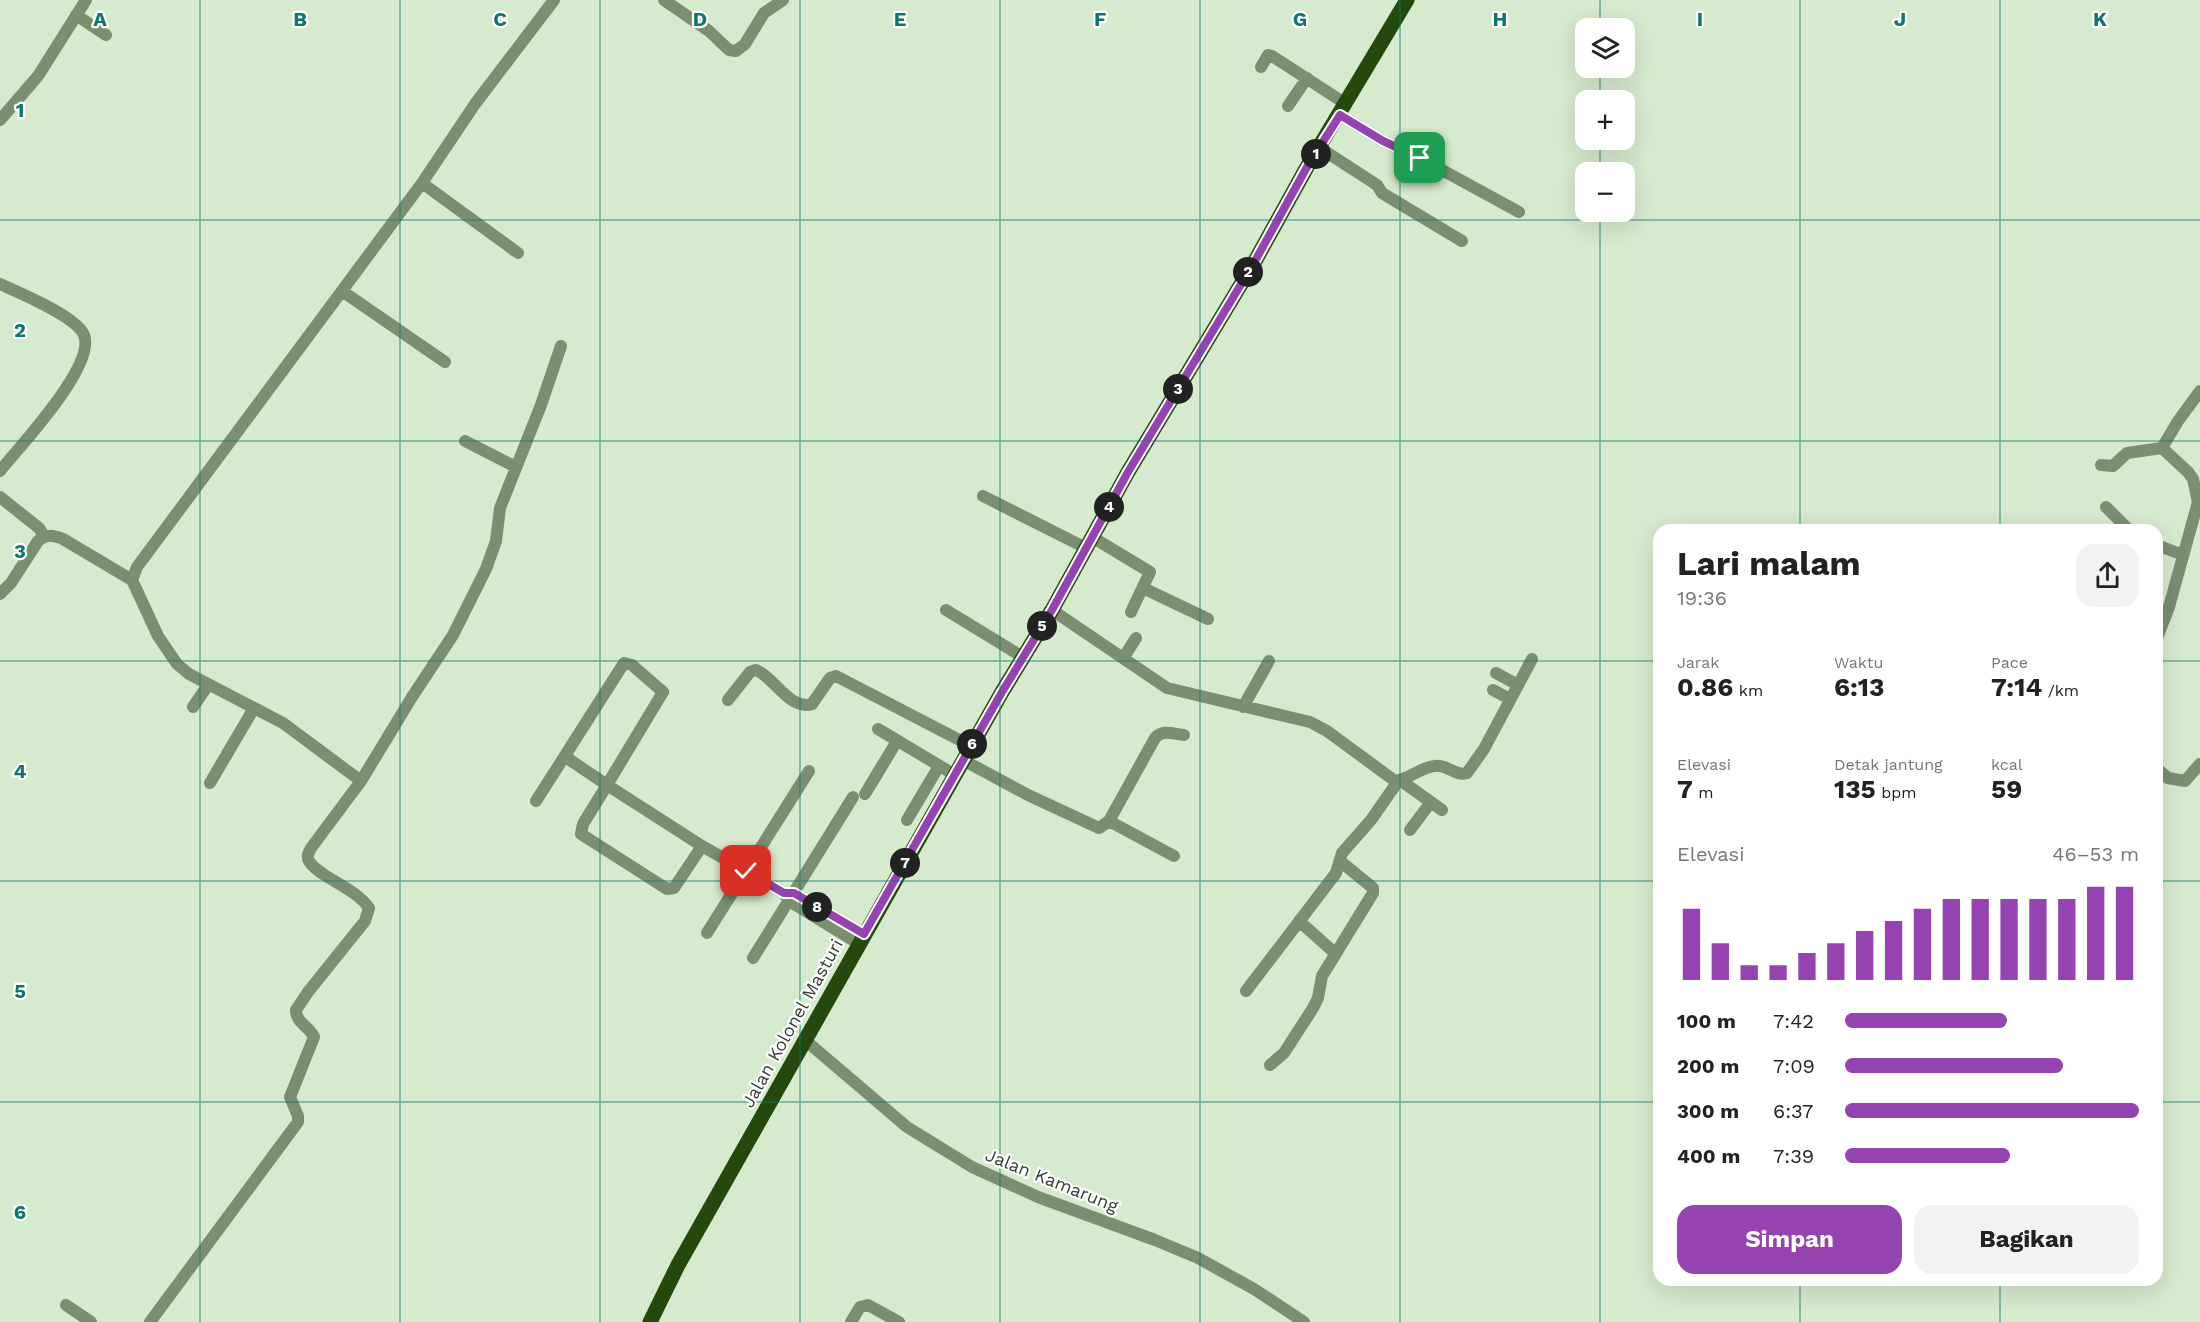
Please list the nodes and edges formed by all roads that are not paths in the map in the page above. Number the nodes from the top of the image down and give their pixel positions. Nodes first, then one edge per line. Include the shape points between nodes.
1 (86, 0) edge
2 (554, 0) edge
3 (664, 0) edge
4 (783, 0) edge
5 (1407, 0) edge
6 (76, 15) junction
7 (106, 34) dead end
8 (1261, 67) dead end
9 (1306, 78) junction
10 (1288, 106) dead end
11 (1343, 110) junction
12 (0, 120) edge
13 (1320, 148) junction
14 (422, 183) junction
15 (1519, 212) dead end
16 (1462, 240) dead end
17 (518, 253) dead end
18 (0, 284) edge
19 (342, 291) junction
20 (561, 346) dead end
21 (445, 362) dead end
22 (2200, 391) edge
23 (465, 441) dead end
24 (2162, 448) junction
25 (2101, 465) dead end
26 (516, 467) junction
27 (0, 471) edge
28 (984, 496) dead end
29 (0, 497) edge
30 (2106, 507) dead end
31 (2123, 524) edge
32 (44, 536) junction
33 (1089, 543) junction
34 (2163, 547) edge
35 (2183, 555) junction
36 (132, 580) junction
37 (1143, 588) junction
38 (0, 594) edge
39 (946, 610) dead end
40 (1052, 610) junction
41 (1131, 612) dead end
42 (1208, 619) dead end
43 (2163, 624) edge
44 (1136, 638) dead end
45 (1023, 657) junction
46 (1124, 657) junction
47 (1532, 659) dead end
48 (1269, 661) dead end
49 (1496, 674) dead end
50 (208, 685) junction
51 (1518, 685) junction
52 (1493, 690) dead end
53 (1510, 699) junction
54 (728, 700) dead end
55 (193, 707) dead end
56 (1244, 707) junction
57 (254, 708) junction
58 (878, 729) dead end
59 (1184, 735) dead end
60 (897, 741) junction
61 (967, 753) junction
62 (566, 754) junction
63 (2200, 764) edge
64 (937, 770) junction
65 (809, 771) dead end
66 (2163, 774) edge
67 (952, 779) junction
68 (1397, 780) junction
69 (361, 781) junction
70 (210, 783) dead end
71 (607, 785) junction
72 (536, 801) dead end
73 (1431, 802) junction
74 (1442, 810) dead end
75 (907, 820) dead end
76 (1109, 821) junction
77 (1410, 830) dead end
78 (702, 846) junction
79 (1174, 856) dead end
80 (1340, 861) junction
81 (746, 871) junction
82 (789, 896) junction
83 (1299, 921) junction
84 (708, 933) dead end
85 (861, 939) junction
86 (1336, 954) junction
87 (753, 958) dead end
88 (1246, 991) dead end
89 (805, 1040) junction
90 (1270, 1065) dead end
91 (66, 1305) dead end
92 (91, 1322) edge
93 (150, 1322) edge
94 (650, 1322) edge
95 (851, 1322) edge
96 (899, 1322) edge
97 (1304, 1322) edge

1 - 6 street
2 - 14 street via 475,104
3 - 4 street via 735,51 745,44 764,13
5 - 11 main road, Jalan Kolonel Masturi
6 - 7 street
6 - 12 street via 38,76
8 - 9 street via 1272,56
9 - 10 street
9 - 11 street
11 - 13 main road, Jalan Kolonel Masturi
11 - 15 street via 1383,141
13 - 16 street via 1377,185 1382,193
13 - 33 main road, Jalan Kolonel Masturi
14 - 17 street
14 - 19 street
18 - 27 street via 61,314 84,333 86,342 74,377
19 - 21 street
19 - 36 street via 137,567
20 - 26 street
22 - 24 street
23 - 26 street
24 - 25 street via 2127,453 2113,466
24 - 35 street via 2188,472 2199,496
26 - 69 street via 500,508 491,556 453,635
28 - 33 street
29 - 32 street
30 - 31 street
32 - 36 street via 63,539
32 - 38 street
33 - 37 street via 1150,572
33 - 40 main road, Jalan Kolonel Masturi
34 - 35 street
35 - 43 street
36 - 50 street via 158,636 177,664
37 - 41 street
37 - 42 street
39 - 45 street
40 - 45 main road, Jalan Kolonel Masturi
40 - 46 street
44 - 46 street
45 - 61 main road, Jalan Kolonel Masturi
46 - 56 street via 1167,688
47 - 51 street
48 - 56 street
49 - 51 street
50 - 55 street
50 - 57 street
51 - 53 street
52 - 53 street
53 - 68 street via 1467,773 1434,766
54 - 61 street via 750,672 756,670 804,706 812,704 830,678 836,676
56 - 68 street via 1316,725
57 - 69 street via 295,730
57 - 70 street
58 - 60 street
59 - 76 street via 1166,732 1155,738
60 - 64 street
60 - 82 street
61 - 67 main road, Jalan Kolonel Masturi
61 - 76 street via 1091,826 1099,828
62 - 71 street
62 - 71 street via 621,665 632,664 661,688 662,694
62 - 72 street
63 - 66 street via 2185,781
64 - 67 street
64 - 75 street
65 - 81 street
67 - 85 main road, Jalan Kolonel Masturi
68 - 73 street
68 - 80 street
69 - 93 street via 308,857 316,869 354,893 369,908 365,921 296,1010 299,1020 314,1037 290,1098 298,1122
71 - 78 street
71 - 78 street via 583,824 584,837 671,890
73 - 74 street
73 - 77 street
76 - 79 street
78 - 81 street
80 - 83 street via 1336,873
80 - 86 street via 1374,891
81 - 82 street
81 - 84 street
82 - 85 street
82 - 87 street
83 - 86 street
83 - 88 street
85 - 89 main road, Jalan Kolonel Masturi
86 - 90 street via 1322,976 1313,1008 1284,1053
89 - 94 main road, Jalan Kolonel Masturi
89 - 97 street, Jalan Kamarung via 907,1127 972,1167 1038,1197 1198,1258
91 - 92 street
95 - 96 street via 860,1307 868,1305

